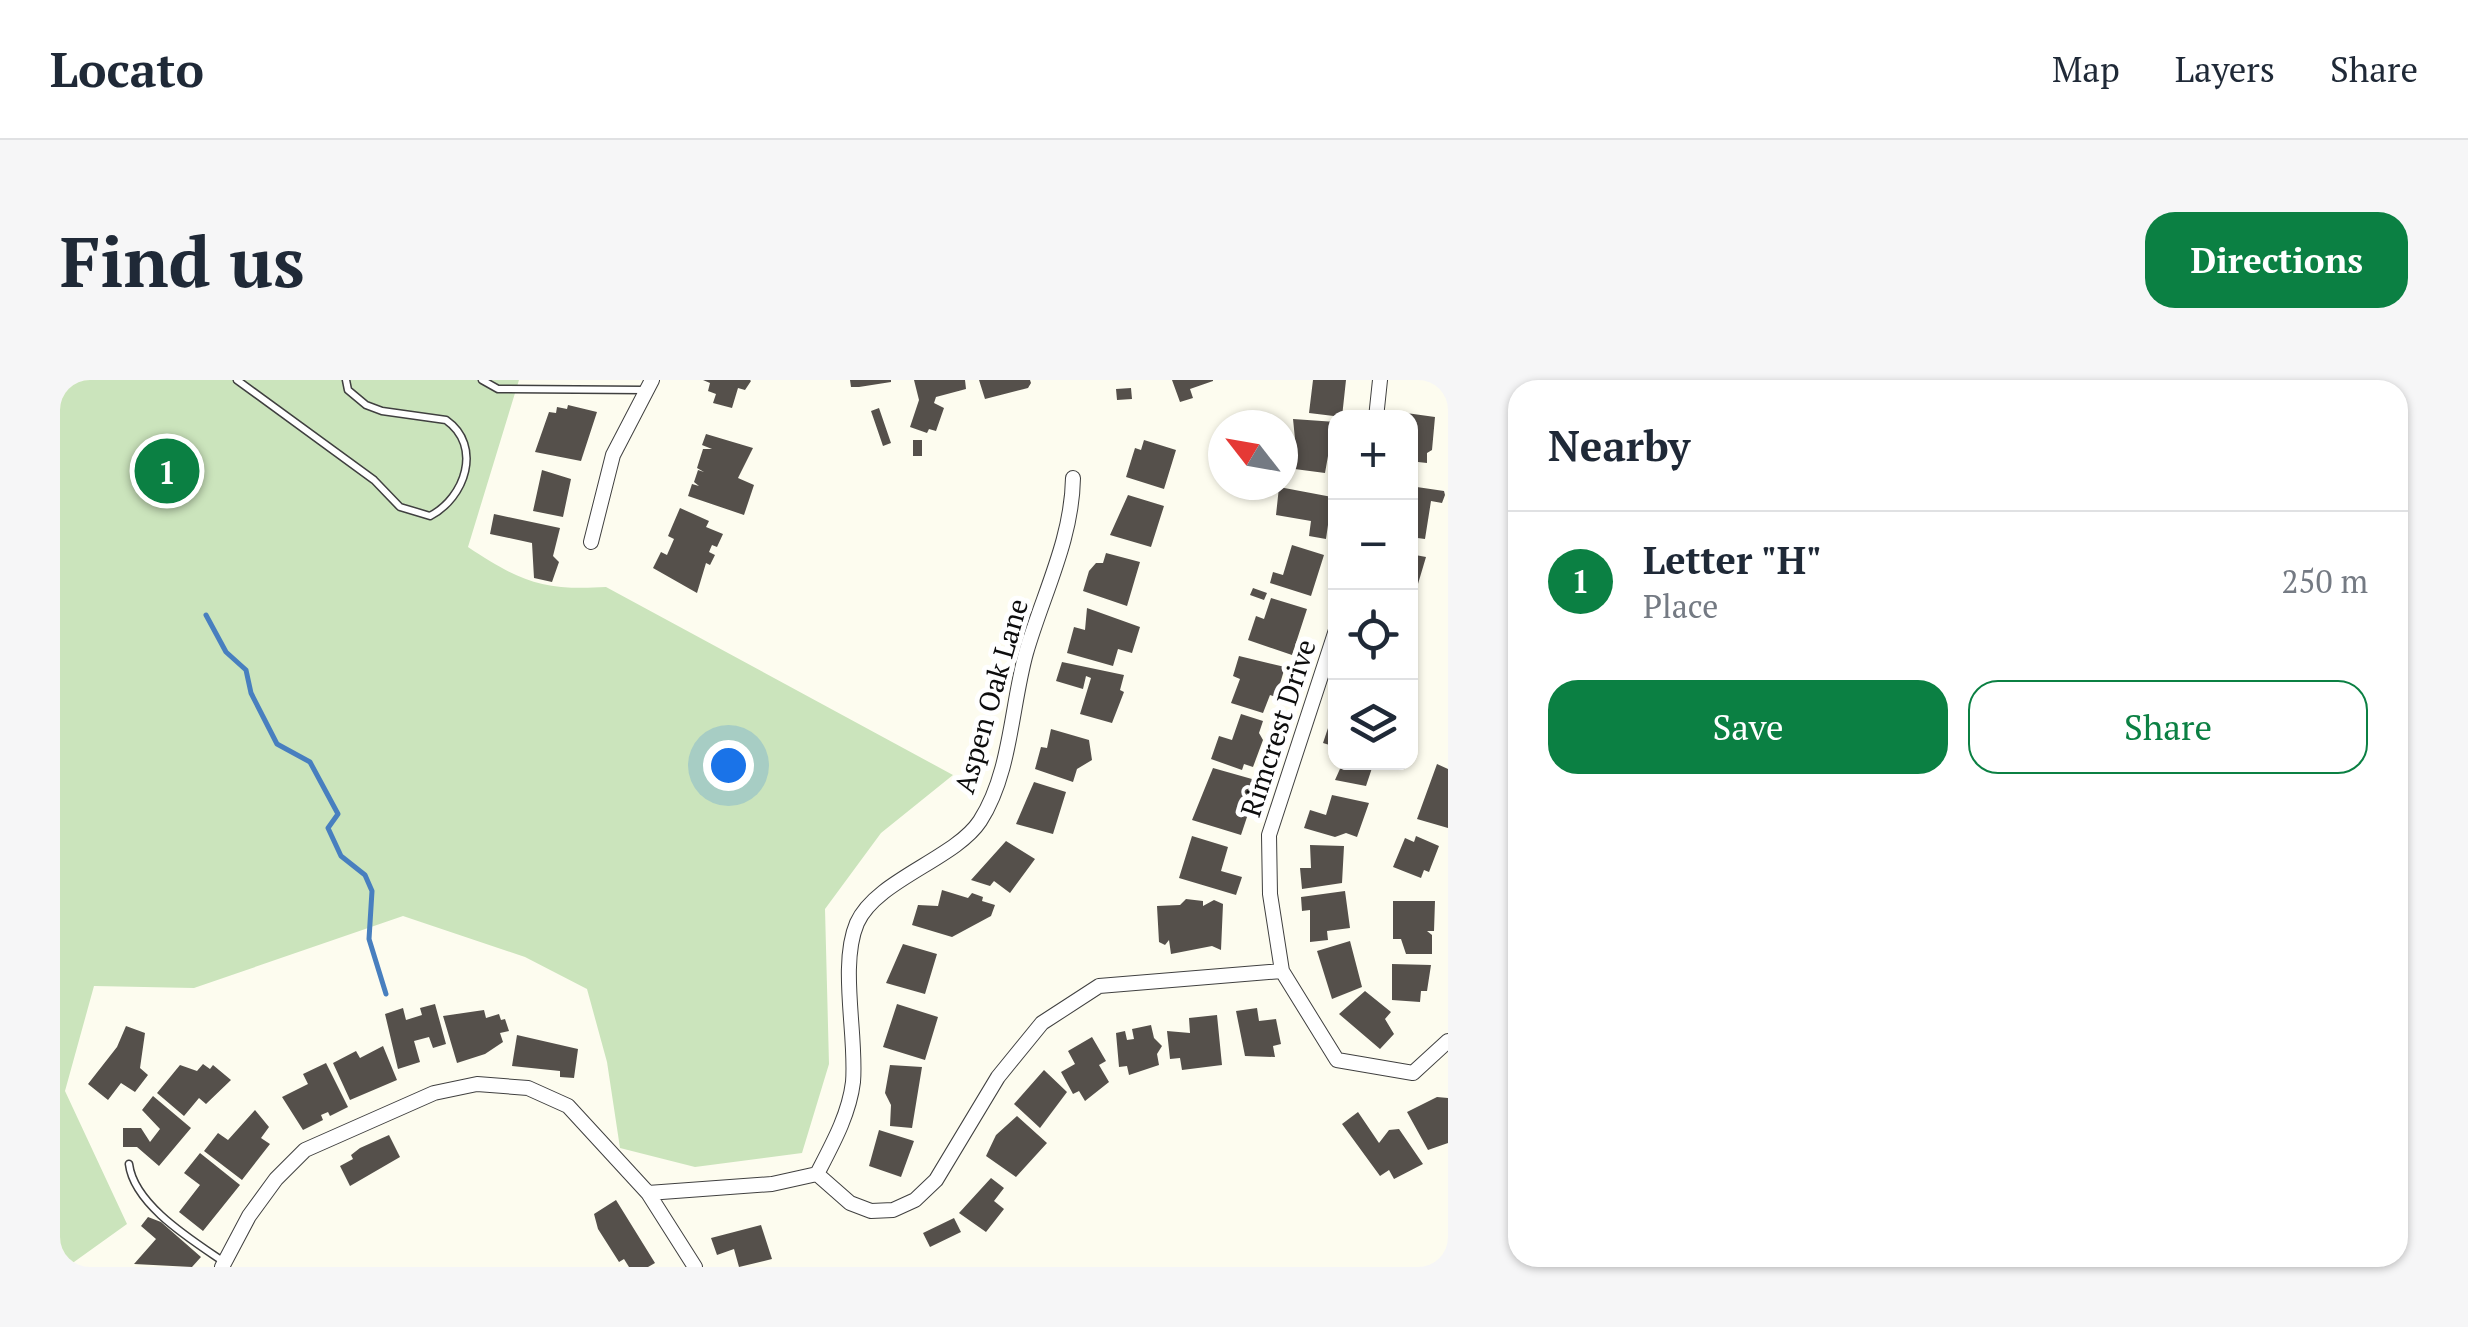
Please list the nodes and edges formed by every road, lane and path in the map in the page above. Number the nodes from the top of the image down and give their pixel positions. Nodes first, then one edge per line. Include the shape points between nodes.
1 (238, 380) edge
2 (346, 380) edge
3 (482, 380) edge
4 (1380, 380) edge
5 (648, 385) edge
6 (1377, 410) edge
7 (1073, 478) dead end
8 (592, 542) dead end
9 (1328, 654) edge
10 (1282, 971) junction
11 (1448, 1040) edge
12 (128, 1164) dead end
13 (817, 1174) junction
14 (648, 1193) junction
15 (224, 1265) edge
16 (694, 1267) edge

1 - 2 lane via 400,506 430,516 446,508 466,472 466,443 456,427 366,405
3 - 5 lane via 498,389
4 - 6 street
5 - 8 street via 613,456
7 - 13 street, Aspen Oak Lane via 1072,515 1026,653 998,780 979,824 858,921 853,1084
9 - 10 street, Rimcrest Drive via 1269,835
10 - 11 street, Rimcrest Drive via 1338,1060 1412,1074
10 - 13 street via 1099,986 1042,1022 998,1077 936,1180 893,1210 850,1203
12 - 15 lane via 138,1190
13 - 14 street
14 - 15 street via 568,1106 528,1088 477,1084 434,1093 305,1150 249,1216
14 - 16 street

